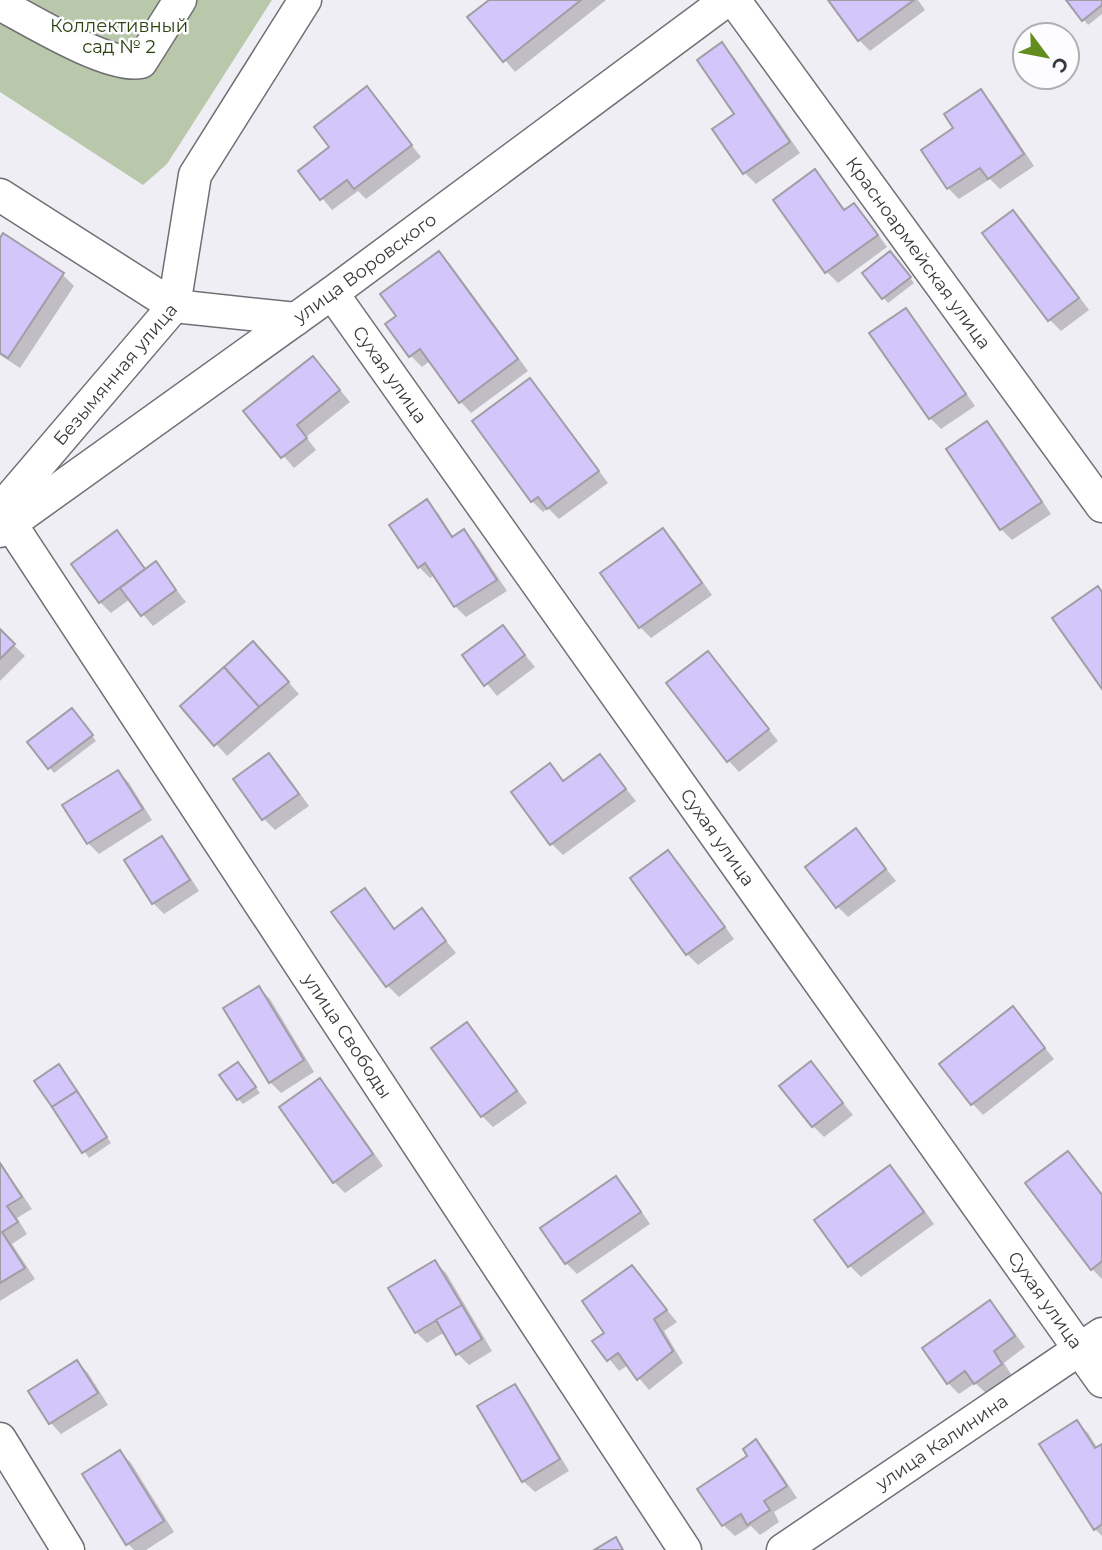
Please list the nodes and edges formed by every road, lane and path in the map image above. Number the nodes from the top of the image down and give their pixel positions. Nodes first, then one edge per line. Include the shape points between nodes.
1 (180, 0) edge
2 (305, 0) edge
3 (727, 0) edge
4 (734, 0) edge
5 (0, 4) edge
6 (0, 195) edge
7 (332, 293) junction
8 (174, 306) junction
9 (296, 319) junction
10 (1102, 506) edge
11 (3, 521) edge
12 (1090, 1342) edge
13 (1102, 1381) edge
14 (0, 1439) edge
15 (68, 1550) edge
16 (685, 1550) edge
17 (783, 1550) edge

1 - 5 street via 141,62 132,64 80,47
2 - 8 street, Безымянная улица via 195,175
3 - 7 street, улица Воровского
4 - 10 street, Красноармейская улица
6 - 8 street
7 - 9 street, улица Воровского
7 - 12 street, Сухая улица
8 - 9 street
8 - 11 street, Безымянная улица
9 - 11 street, улица Воровского
11 - 16 street, улица Свободы
12 - 13 street, Сухая улица
12 - 17 street, улица Калинина
14 - 15 street

